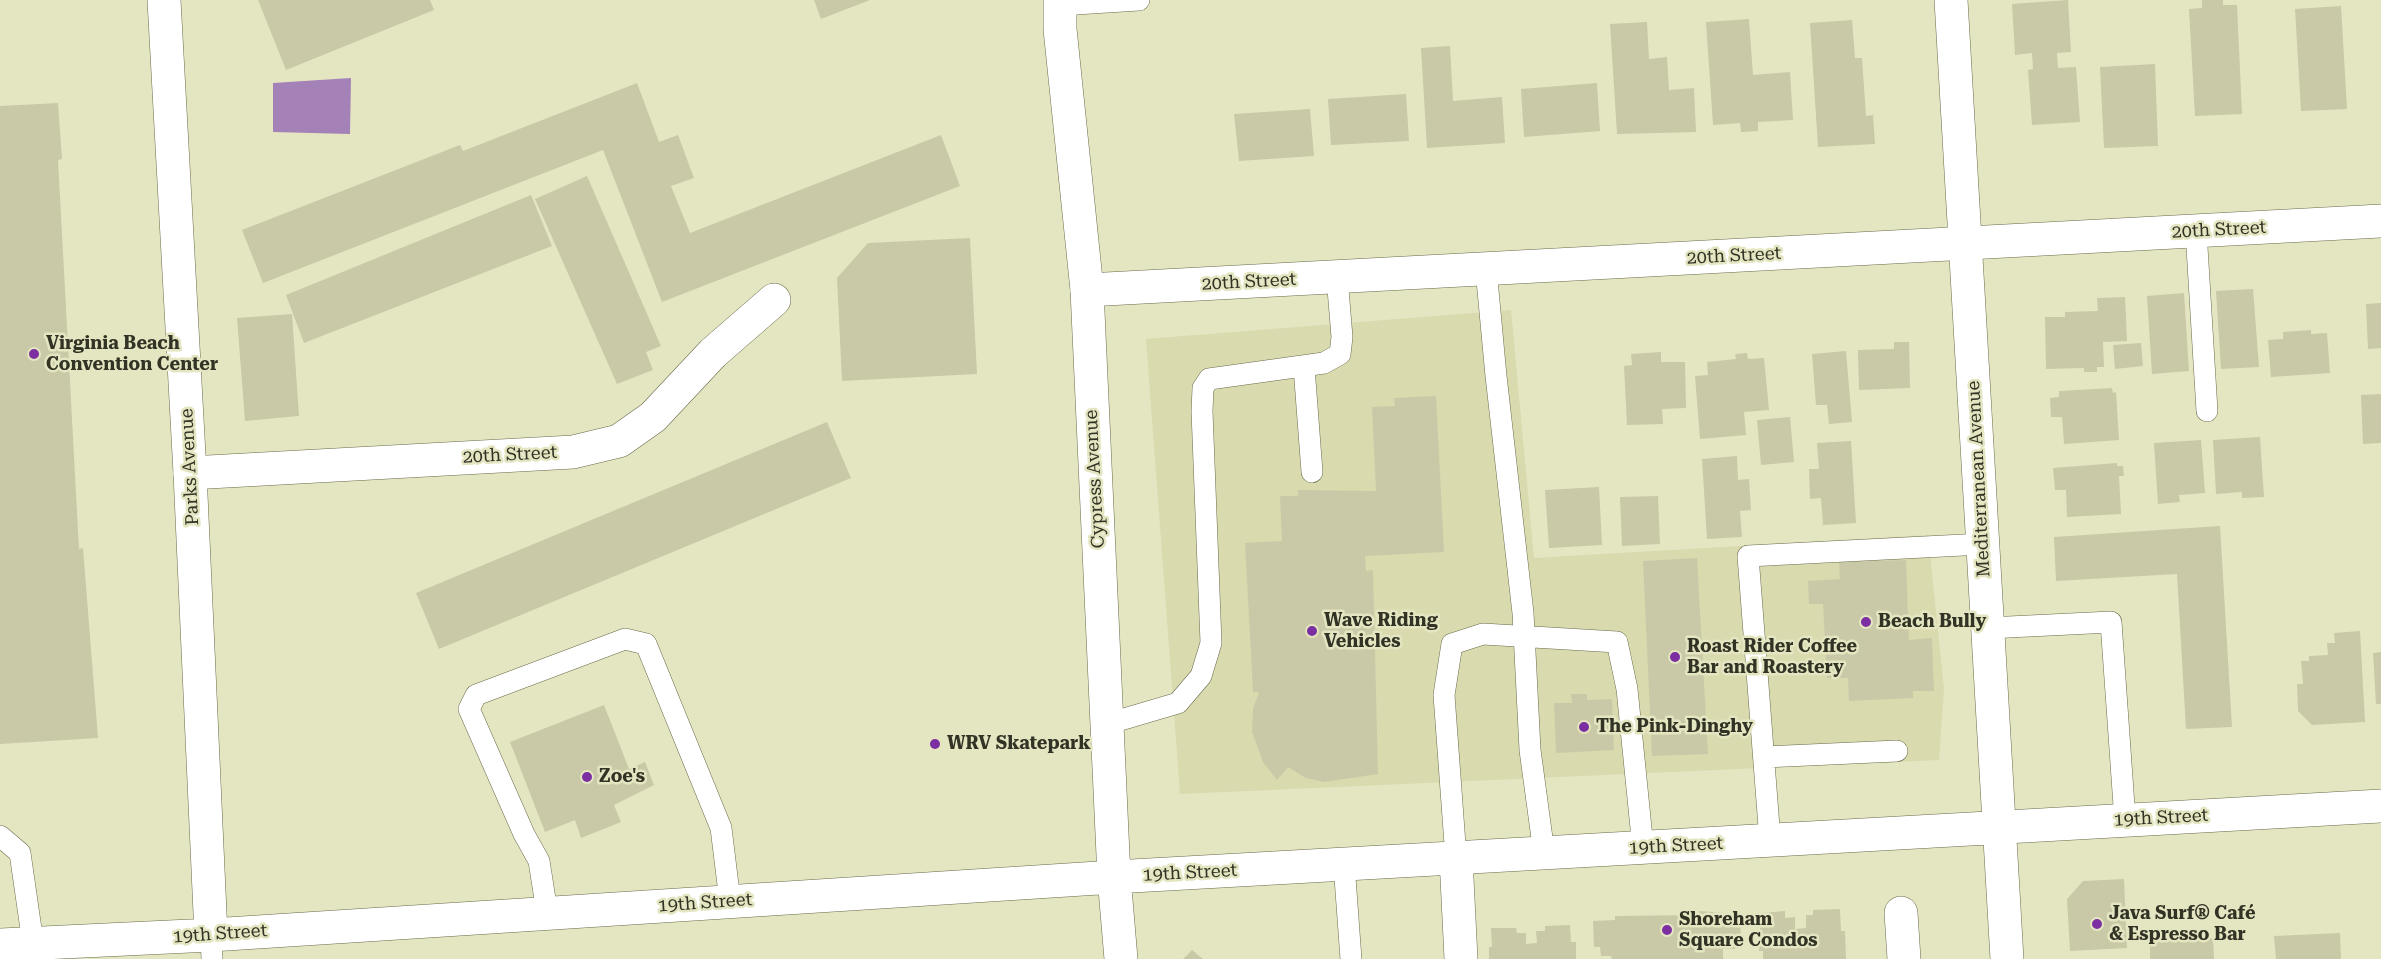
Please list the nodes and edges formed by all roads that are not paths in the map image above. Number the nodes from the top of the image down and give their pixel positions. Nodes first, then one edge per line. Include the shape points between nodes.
1 (164, 0) edge
2 (1139, 0) edge
3 (1951, 0) edge
4 (1060, 2) edge
5 (2381, 221) edge
6 (2196, 231) junction
7 (1965, 244) junction
8 (1486, 269) junction
9 (1337, 277) junction
10 (1087, 290) junction
11 (774, 300) dead end
12 (1304, 366) junction
13 (2207, 411) dead end
14 (1312, 472) dead end
15 (190, 473) junction
16 (1983, 544) junction
17 (1988, 628) junction
18 (1524, 635) junction
19 (1107, 724) junction
20 (1897, 751) dead end
21 (1764, 757) junction
22 (2381, 806) edge
23 (2125, 820) junction
24 (2000, 828) junction
25 (0, 836) edge
26 (1770, 840) junction
27 (1643, 848) junction
28 (1544, 853) junction
29 (1456, 858) junction
30 (1344, 864) junction
31 (1114, 877) junction
32 (730, 901) junction
33 (547, 912) junction
34 (1901, 913) dead end
35 (33, 943) junction
36 (0, 945) edge
37 (212, 947) edge
38 (1121, 959) edge
39 (1351, 959) edge
40 (1461, 959) edge
41 (1904, 959) edge
42 (2007, 959) edge

1 - 15 street, Parks Avenue
2 - 4 lane
3 - 7 street, Mediterranean Avenue
4 - 10 street, Cypress Avenue
5 - 6 street, 20th Street
6 - 7 street, 20th Street
6 - 13 lane
7 - 8 street, 20th Street
7 - 16 street, Mediterranean Avenue
8 - 9 street, 20th Street
8 - 18 lane
9 - 10 street, 20th Street
9 - 12 lane via 1340,354 1324,363
10 - 19 street, Cypress Avenue
11 - 15 street, 20th Street via 713,353 653,417 619,441 573,452
12 - 14 lane
12 - 19 lane via 1209,379 1203,388 1211,643 1201,676 1178,703
15 - 37 street, Parks Avenue
16 - 17 street, Mediterranean Avenue
16 - 21 lane via 1748,556
17 - 23 lane via 2111,622
17 - 24 street, Mediterranean Avenue
18 - 27 lane via 1617,642 1627,688
18 - 28 lane via 1530,750
18 - 29 lane via 1483,634 1452,644 1444,696
19 - 31 street, Cypress Avenue
20 - 21 lane
21 - 26 lane
22 - 23 street, 19th Street
23 - 24 street, 19th Street
24 - 26 street, 19th Street
24 - 42 street, Mediterranean Avenue
25 - 35 lane via 20,853
26 - 27 street, 19th Street
27 - 28 street, 19th Street
28 - 29 street, 19th Street
29 - 30 street, 19th Street
29 - 40 street
30 - 31 street, 19th Street
30 - 39 lane
31 - 32 street, 19th Street
31 - 38 street, Cypress Avenue
32 - 33 street, 19th Street
32 - 33 lane via 721,828 646,644 625,639 476,695 469,709 539,861
33 - 37 street, 19th Street
34 - 41 street
35 - 36 street, 19th Street
35 - 37 street, 19th Street

